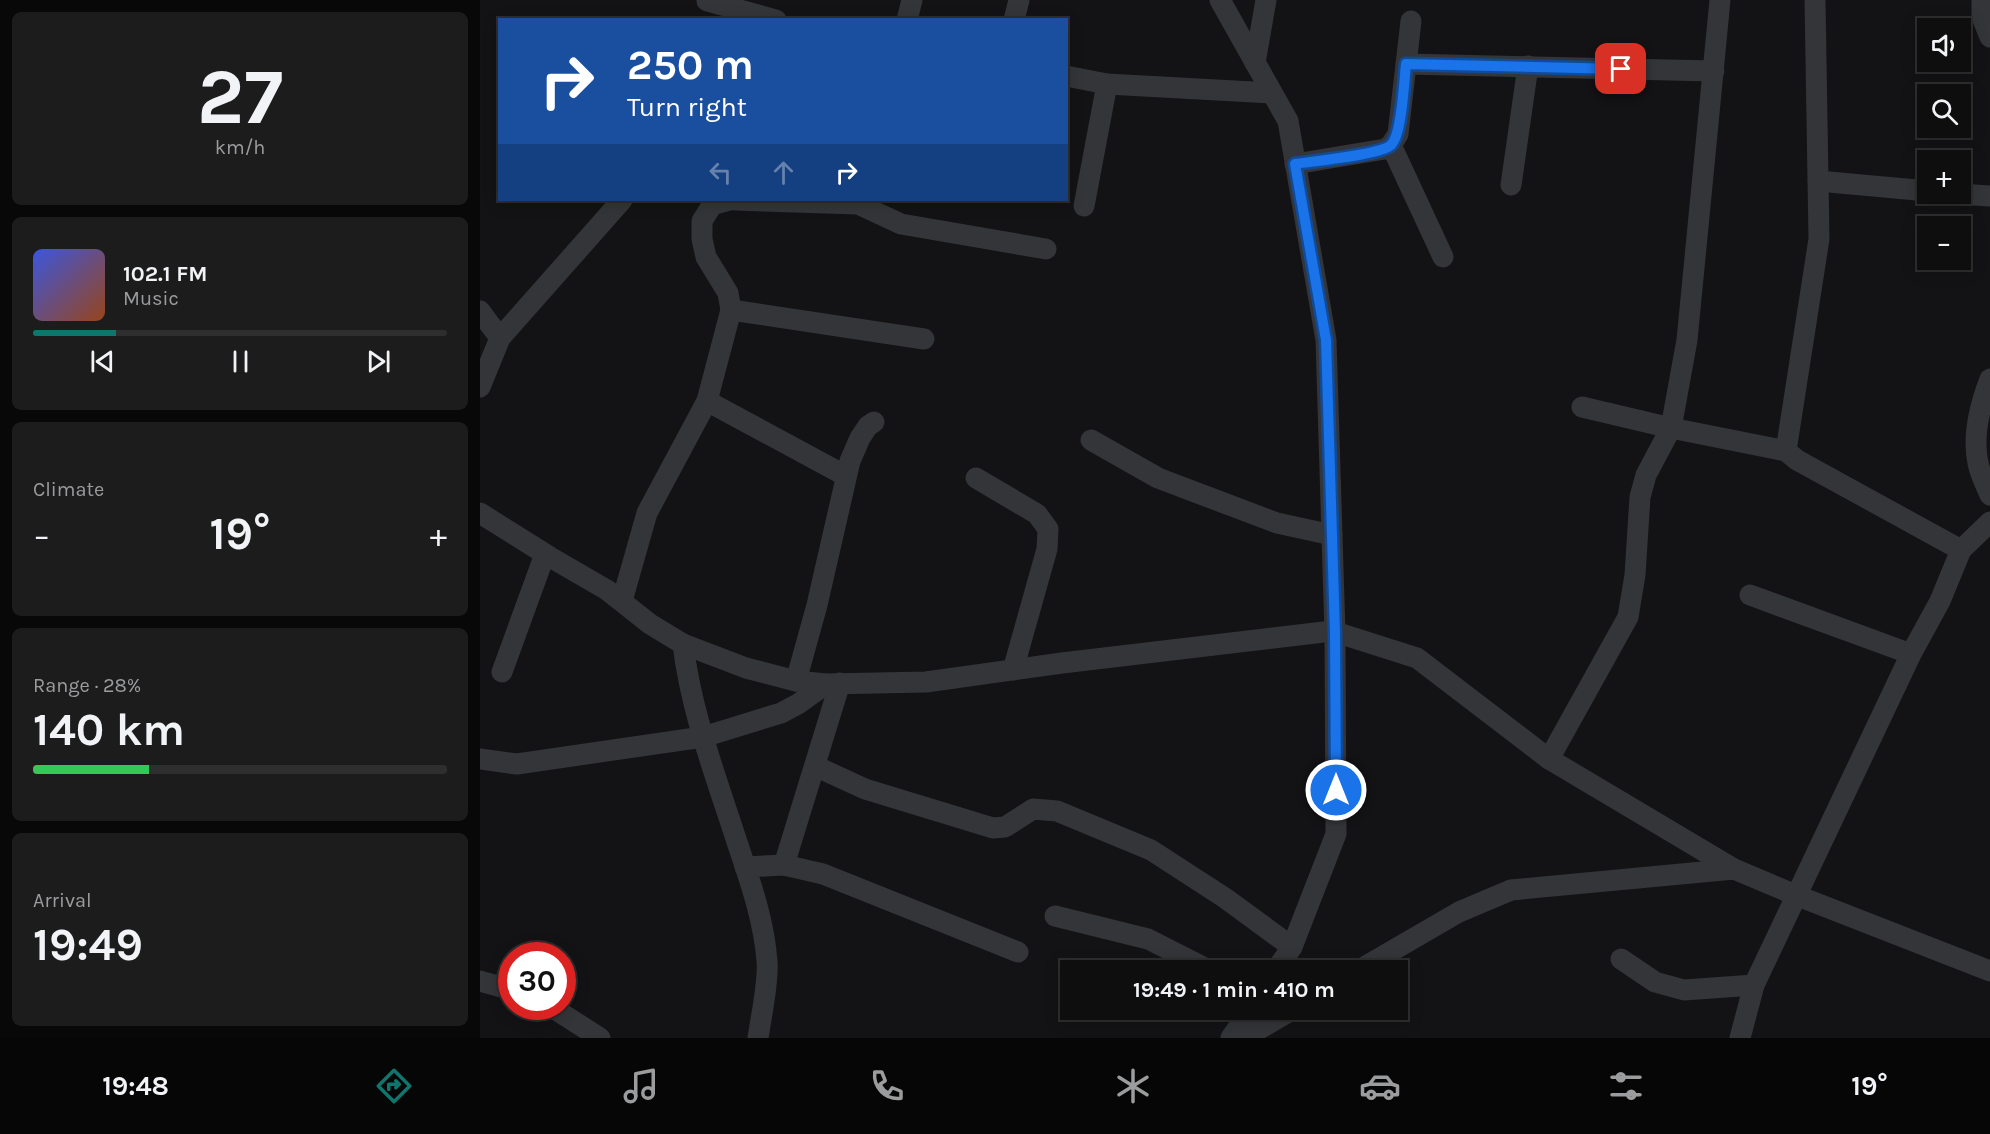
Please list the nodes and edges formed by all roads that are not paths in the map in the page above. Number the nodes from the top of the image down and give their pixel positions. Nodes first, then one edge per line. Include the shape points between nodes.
1 (912, 0) edge
2 (1019, 0) edge
3 (1220, 0) edge
4 (1266, 0) edge
5 (1720, 0) edge
6 (1815, 0) edge
7 (1982, 0) edge
8 (706, 7) edge
9 (765, 18) edge
10 (908, 18) edge
11 (1014, 18) edge
12 (1411, 21) dead end
13 (1990, 37) edge
14 (1255, 63) junction
15 (1406, 64) junction
16 (1528, 66) junction
17 (1714, 71) junction
18 (1068, 76) edge
19 (1107, 84) junction
20 (1272, 93) junction
21 (1391, 145) junction
22 (1295, 164) junction
23 (1818, 182) junction
24 (1512, 185) dead end
25 (1917, 190) edge
26 (1971, 195) edge
27 (1990, 196) edge
28 (621, 201) edge
29 (726, 201) edge
30 (797, 201) edge
31 (859, 202) edge
32 (1084, 206) dead end
33 (1046, 249) dead end
34 (1443, 257) dead end
35 (731, 310) junction
36 (480, 311) edge
37 (500, 338) junction
38 (924, 339) dead end
39 (1990, 379) edge
40 (480, 387) edge
41 (707, 401) junction
42 (1582, 407) dead end
43 (874, 422) dead end
44 (1671, 428) junction
45 (1091, 440) dead end
46 (1786, 451) junction
47 (846, 476) junction
48 (976, 478) dead end
49 (1990, 495) edge
50 (480, 513) edge
51 (1990, 522) edge
52 (1332, 535) junction
53 (1961, 550) junction
54 (545, 554) junction
55 (1750, 595) dead end
56 (622, 601) junction
57 (1335, 633) junction
58 (682, 644) junction
59 (1911, 654) junction
60 (1013, 670) junction
61 (502, 672) dead end
62 (796, 681) junction
63 (833, 683) junction
64 (703, 737) junction
65 (480, 759) edge
66 (1549, 759) junction
67 (815, 766) junction
68 (784, 865) junction
69 (745, 867) junction
70 (1734, 868) junction
71 (1798, 896) junction
72 (1055, 916) dead end
73 (1292, 947) junction
74 (1018, 952) dead end
75 (1621, 959) dead end
76 (1189, 960) edge
77 (1283, 960) edge
78 (1376, 960) edge
79 (1990, 971) edge
80 (480, 981) edge
81 (1754, 985) junction
82 (498, 986) edge
83 (572, 1020) edge
84 (1243, 1020) edge
85 (1275, 1020) edge
86 (600, 1038) edge
87 (758, 1038) edge
88 (1231, 1038) edge
89 (1244, 1038) edge
90 (1740, 1038) edge

1 - 10 street
2 - 11 street
3 - 14 street
4 - 14 street
5 - 17 street
6 - 23 street
7 - 13 street via 1982,16
8 - 9 street
12 - 15 street
14 - 20 street
15 - 16 street
15 - 21 street via 1398,134
16 - 17 street
16 - 24 street
17 - 44 street via 1687,340
18 - 19 street
19 - 20 street
19 - 32 street
20 - 22 street via 1288,121
21 - 22 street via 1372,152
21 - 34 street
22 - 52 street via 1326,340
23 - 25 street
23 - 46 street via 1819,239
26 - 27 street
28 - 37 street
29 - 35 street via 712,205 702,221 702,238 706,257 728,293
30 - 31 street
31 - 33 street via 901,224
35 - 38 street
35 - 41 street
36 - 37 street
37 - 40 street
39 - 49 street via 1976,426 1978,463
41 - 47 street
41 - 56 street via 647,513
42 - 44 street
43 - 47 street via 860,438
44 - 46 street
44 - 66 street via 1646,474 1640,497 1628,617
45 - 52 street via 1158,478 1277,523
46 - 53 street
47 - 62 street
48 - 60 street via 1037,513 1048,529 1047,549
50 - 54 street
51 - 53 street
52 - 57 street
53 - 59 street via 1940,601
54 - 56 street
54 - 61 street
55 - 59 street
56 - 58 street
57 - 60 street
57 - 66 street via 1417,658
57 - 73 street via 1336,834
58 - 62 street via 746,668
58 - 64 street
59 - 71 street
60 - 63 street via 926,682
62 - 63 street
63 - 64 street via 781,713
63 - 67 street
64 - 65 street via 517,764
64 - 69 street
66 - 70 street
67 - 68 street
67 - 73 street via 865,789 993,828 1005,827 1033,809 1057,812 1151,850
68 - 69 street
68 - 74 street via 823,874
69 - 87 street via 763,928 768,964
70 - 71 street
70 - 78 street via 1511,890 1459,912
71 - 79 street
71 - 81 street
72 - 76 street via 1148,939
73 - 77 street
75 - 81 street via 1655,982 1683,990
80 - 82 street
81 - 90 street
83 - 86 street
84 - 88 street
85 - 89 street

